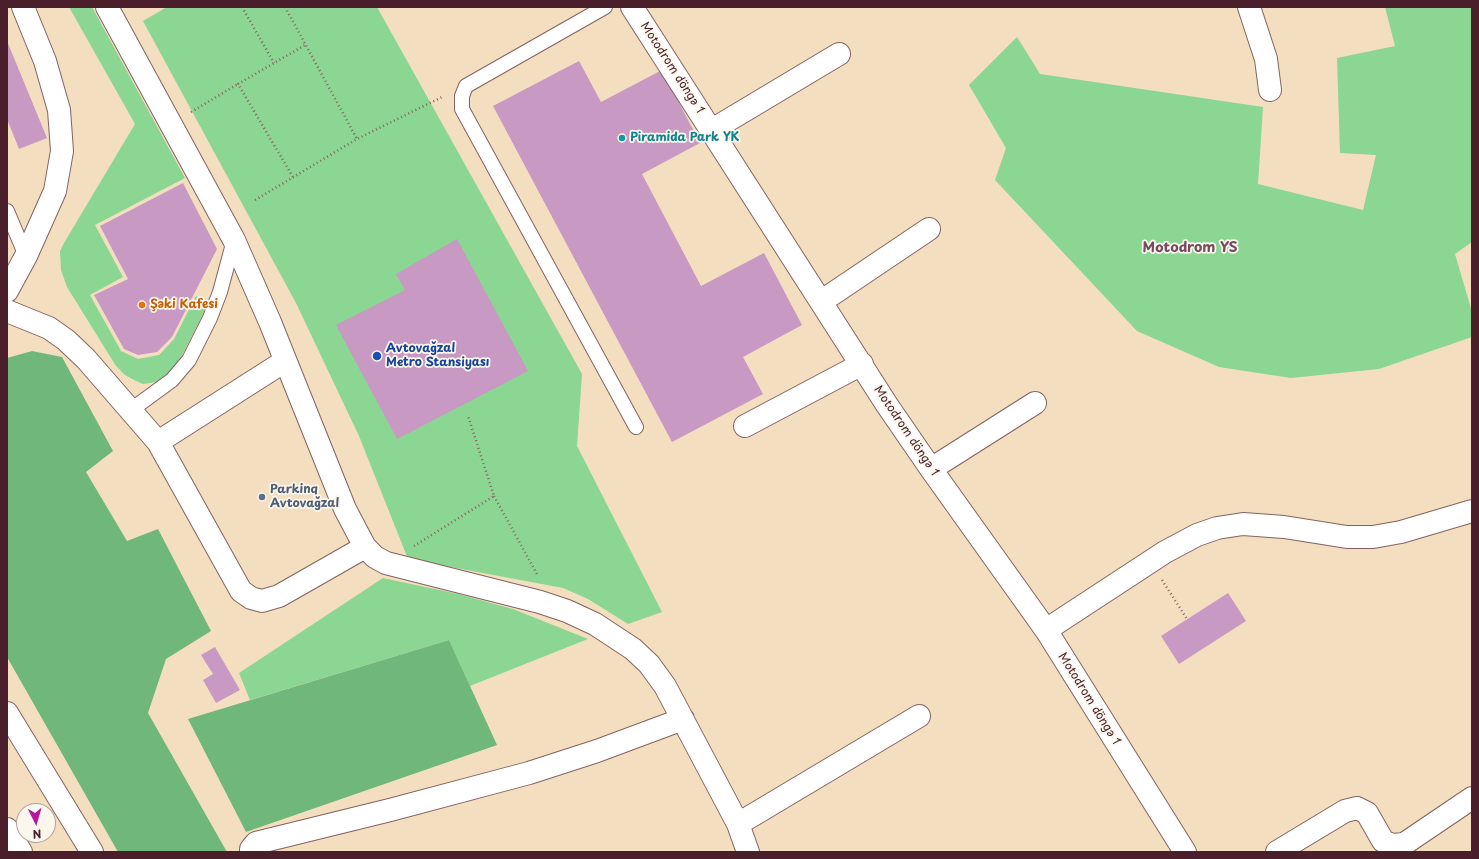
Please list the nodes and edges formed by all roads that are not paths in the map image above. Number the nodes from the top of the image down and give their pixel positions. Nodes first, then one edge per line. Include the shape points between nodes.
1 (23, 7) edge
2 (107, 7) edge
3 (605, 7) edge
4 (632, 7) edge
5 (1249, 7) edge
6 (839, 54) dead end
7 (1270, 90) dead end
8 (712, 130) junction
9 (7, 211) edge
10 (929, 229) dead end
11 (234, 240) junction
12 (26, 256) junction
13 (7, 291) edge
14 (822, 301) junction
15 (7, 311) edge
16 (285, 361) junction
17 (862, 364) junction
18 (1035, 403) dead end
19 (131, 410) junction
20 (745, 426) dead end
21 (636, 427) dead end
22 (158, 442) junction
23 (931, 469) junction
24 (1472, 511) edge
25 (365, 546) junction
26 (1046, 630) junction
27 (7, 713) edge
28 (919, 716) dead end
29 (683, 719) junction
30 (1472, 798) edge
31 (738, 824) junction
32 (7, 829) edge
33 (21, 852) edge
34 (92, 852) edge
35 (251, 852) edge
36 (748, 852) edge
37 (1185, 852) edge
38 (1277, 852) edge

1 - 12 main road via 45,61 59,110 62,151 55,191
2 - 11 main road
3 - 21 lane via 466,86 462,96 462,110
4 - 8 main road, Motodrom döngə 1
5 - 7 main road via 1266,60
6 - 8 main road
8 - 14 main road, Motodrom döngə 1
9 - 12 lane
10 - 14 main road
11 - 16 main road
11 - 19 lane via 220,292 189,360 172,380
12 - 13 main road
14 - 17 main road, Motodrom döngə 1
15 - 19 main road via 49,328 66,340 86,358
16 - 22 main road
16 - 25 main road via 345,509
17 - 20 main road
17 - 23 main road, Motodrom döngə 1
18 - 23 main road
19 - 22 main road
22 - 25 main road via 241,591 251,598 262,601 279,596
23 - 26 main road, Motodrom döngə 1
24 - 26 main road via 1401,532 1373,537 1347,537 1284,527 1243,524 1216,528 1164,552
25 - 29 main road via 375,557 386,563 540,602 595,624 634,649 649,664 665,686
26 - 37 main road, Motodrom döngə 1
27 - 34 main road
28 - 31 main road
29 - 31 main road
29 - 35 main road via 529,773 256,843
30 - 38 main road via 1404,844 1392,845 1383,840 1367,813 1357,808 1345,811
31 - 36 main road
32 - 33 main road

